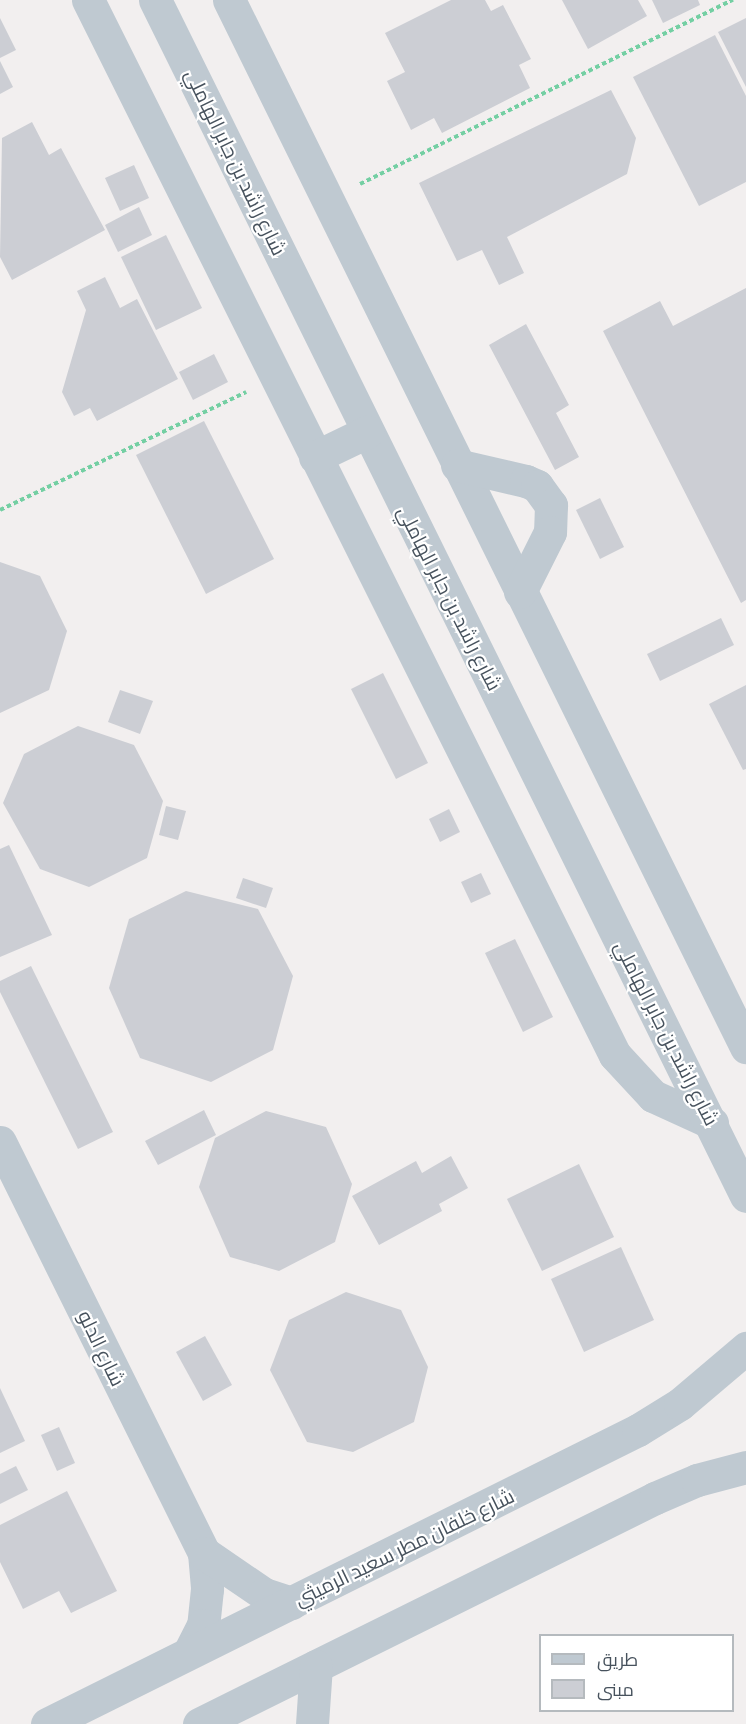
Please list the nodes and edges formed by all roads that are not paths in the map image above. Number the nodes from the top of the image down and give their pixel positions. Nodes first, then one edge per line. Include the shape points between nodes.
1 (88, 0) edge
2 (156, 0) edge
3 (229, 0) edge
4 (367, 432) junction
5 (315, 457) junction
6 (457, 465) junction
7 (520, 592) junction
8 (746, 1047) edge
9 (712, 1123) junction
10 (0, 1142) edge
11 (9, 1185) edge
12 (746, 1196) edge
13 (746, 1348) edge
14 (746, 1467) edge
15 (204, 1553) junction
16 (292, 1603) junction
17 (189, 1653) junction
18 (316, 1666) junction
19 (221, 1720) edge
20 (47, 1724) edge
21 (312, 1724) edge

1 - 5 street
2 - 4 street, شارع راشد بن جابر الهاملي
3 - 6 street
4 - 5 street
4 - 9 street, شارع راشد بن جابر الهاملي
5 - 9 street via 615,1055 653,1096
6 - 7 street
6 - 7 street via 526,481 537,486 551,505 550,532
7 - 8 street
9 - 12 street, شارع راشد بن جابر الهاملي
10 - 11 street, شارع الدلو
11 - 15 street, شارع الدلو
13 - 16 street, شارع خلفان مطر سعيد الرميثي via 696,1392 638,1430
14 - 18 street via 697,1480 655,1498
15 - 16 street, شارع الدلو via 264,1594
15 - 17 street, شارع الدلو via 207,1589 202,1625
16 - 17 street, شارع خلفان مطر سعيد الرميثي
17 - 20 street, شارع خلفان مطر سعيد الرميثي
18 - 19 street
18 - 21 street

